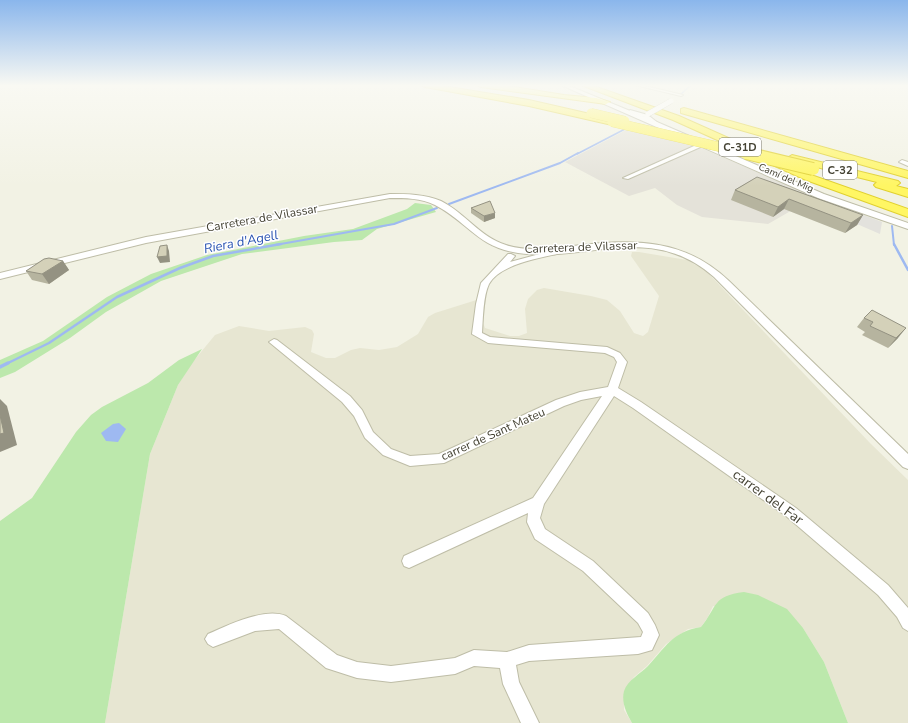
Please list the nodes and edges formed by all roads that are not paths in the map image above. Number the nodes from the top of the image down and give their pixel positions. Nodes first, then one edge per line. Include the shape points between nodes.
1 (598, 119) edge
2 (617, 119) edge
3 (645, 119) edge
4 (651, 119) edge
5 (655, 119) edge
6 (678, 119) edge
7 (713, 119) edge
8 (655, 123) junction
9 (703, 144) junction
10 (908, 175) edge
11 (626, 178) dead end
12 (908, 187) edge
13 (908, 192) edge
14 (908, 213) edge
15 (908, 222) edge
16 (908, 226) edge
17 (472, 230) junction
18 (491, 238) junction
19 (563, 248) junction
20 (511, 251) junction
21 (524, 260) junction
22 (500, 270) junction
23 (0, 276) edge
24 (274, 342) dead end
25 (612, 390) junction
26 (908, 463) edge
27 (538, 502) junction
28 (409, 561) dead end
29 (908, 623) edge
30 (213, 639) dead end
31 (507, 660) junction
32 (530, 723) edge

1 - 13 highway, C-32, bridge
2 - 12 highway, C-32, bridge via 772,153
3 - 8 street, Camí del Mig
4 - 8 street, Camí del Mig
5 - 15 street, Camí del Mig via 732,156 817,192
6 - 14 highway, C-31D via 810,178
7 - 10 highway, C-31D
8 - 9 street, Camí del Mig
9 - 11 street
9 - 16 street, Camí del Mig via 826,198
17 - 18 street
17 - 20 street, Carretera de Vilassar
17 - 23 street, Carretera de Vilassar via 436,202 413,196 390,196 146,240
18 - 19 street via 527,246
18 - 20 street
19 - 20 street
19 - 21 street
19 - 26 street, Carretera de Vilassar via 634,245 654,247 684,254 710,268
20 - 21 street via 524,252
20 - 22 street
21 - 22 street
22 - 25 street via 485,283 477,334 488,340 606,350 617,355 622,362
24 - 25 street, carrer de Sant Mateu via 346,399 358,412 369,435 387,452 410,461 440,459 560,403
25 - 27 street
25 - 29 street, carrer del Far via 638,405 791,512 878,586 902,612
27 - 28 street
27 - 31 street via 533,517 540,534 588,566 643,618 651,635 646,644 638,646 529,653
30 - 31 street via 255,623 281,621 332,662 357,670 391,674 455,666 474,658
31 - 32 street via 511,684

